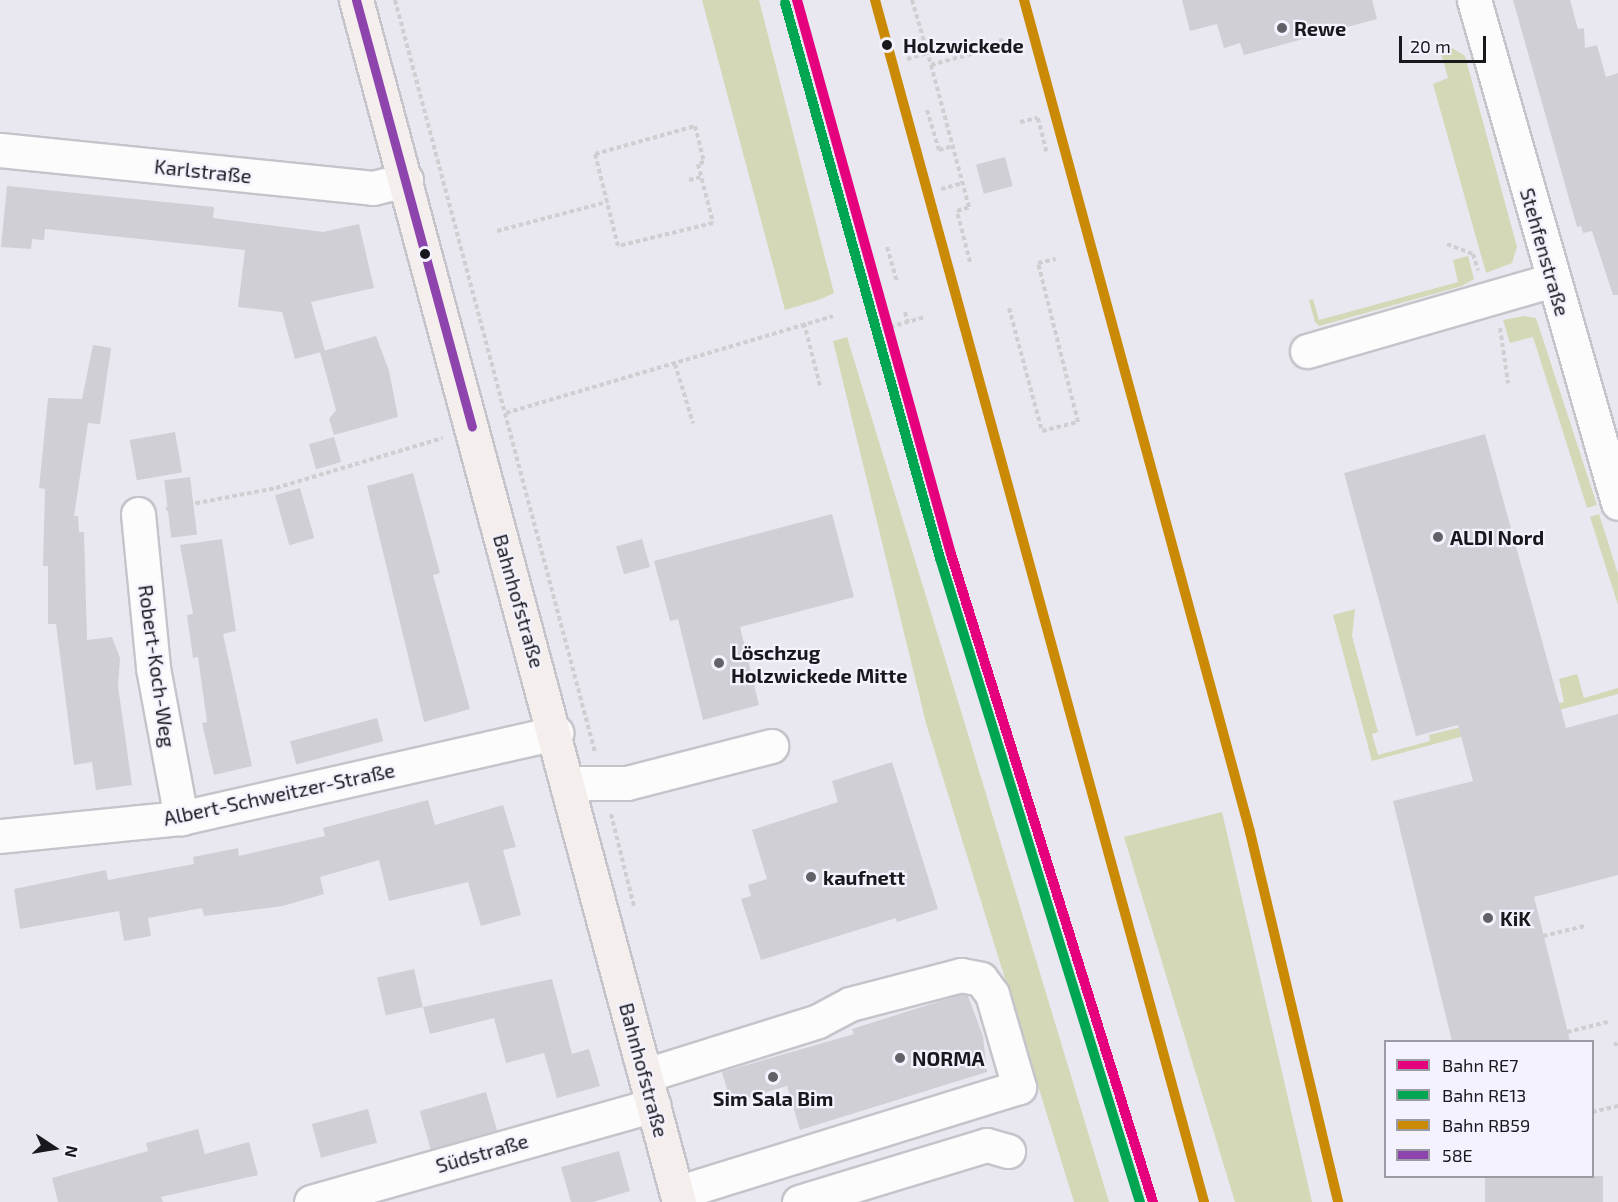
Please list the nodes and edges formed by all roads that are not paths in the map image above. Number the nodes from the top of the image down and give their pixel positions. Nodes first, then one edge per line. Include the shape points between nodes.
1 (356, 0) edge
2 (1474, 0) edge
3 (0, 150) edge
4 (406, 180) junction
5 (1553, 280) junction
6 (1307, 351) dead end
7 (1618, 503) edge
8 (138, 514) road end
9 (556, 733) junction
10 (771, 746) dead end
11 (569, 783) junction
12 (181, 818) junction
13 (0, 836) edge
14 (650, 1090) junction
15 (1008, 1151) dead end
16 (678, 1197) edge
17 (311, 1202) edge
18 (799, 1202) edge

1 - 4 main road, Bahnhofstraße
2 - 5 street, Stehfenstraße
3 - 4 street, Karlstraße via 373,188
4 - 9 main road, Bahnhofstraße
5 - 6 street
5 - 7 street, Stehfenstraße
8 - 12 street, Robert-Koch-Weg via 153,668
9 - 11 main road, Bahnhofstraße
9 - 12 street, Albert-Schweitzer-Straße
10 - 11 street via 627,783
11 - 14 main road, Bahnhofstraße
12 - 13 street, Albert-Schweitzer-Straße
14 - 16 main road, Bahnhofstraße
14 - 16 street, Südstraße via 818,1022 850,1004 960,975 981,979 992,994 1019,1087
14 - 17 street, Südstraße
15 - 18 street via 987,1145

